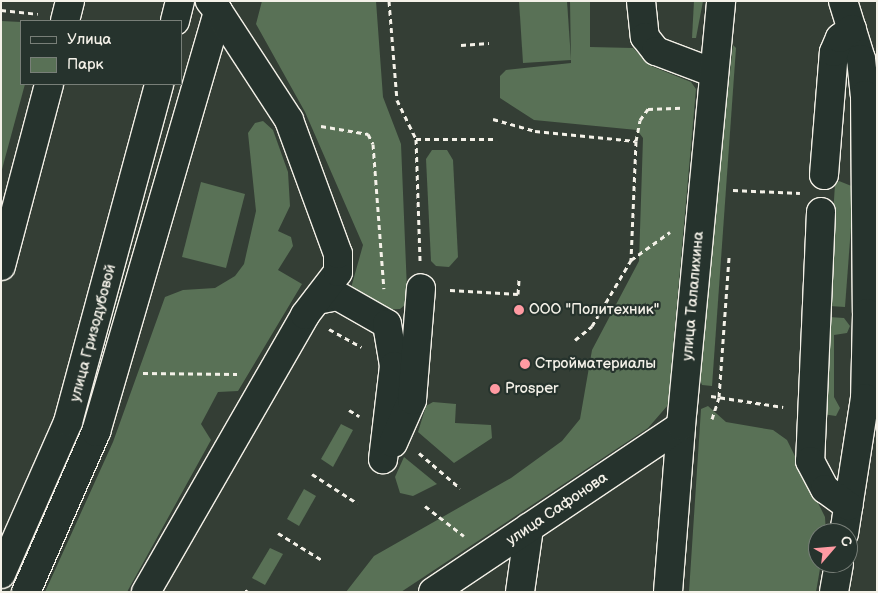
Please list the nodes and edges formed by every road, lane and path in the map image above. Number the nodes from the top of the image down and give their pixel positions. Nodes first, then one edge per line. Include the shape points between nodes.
1 (70, 1) edge
2 (180, 1) edge
3 (390, 1) edge
4 (641, 1) edge
5 (721, 1) edge
6 (842, 1) edge
7 (214, 6) edge
8 (1, 10) edge
9 (34, 13) dead end
10 (65, 20) edge
11 (175, 20) edge
12 (852, 29) junction
13 (489, 43) dead end
14 (461, 45) dead end
15 (714, 73) junction
16 (49, 85) edge
17 (158, 85) edge
18 (692, 110) dead end
19 (493, 119) dead end
20 (289, 120) junction
21 (495, 139) dead end
22 (416, 140) junction
23 (636, 141) junction
24 (824, 175) dead end
25 (733, 190) dead end
26 (803, 193) dead end
27 (701, 210) junction
28 (821, 212) dead end
29 (871, 224) edge
30 (631, 260) junction
31 (1, 266) edge
32 (519, 279) dead end
33 (432, 289) junction
34 (320, 313) junction
35 (387, 324) junction
36 (575, 340) dead end
37 (350, 342) dead end
38 (113, 371) junction
39 (208, 376) dead end
40 (871, 396) edge
41 (744, 400) dead end
42 (769, 402) dead end
43 (68, 422) junction
44 (681, 426) junction
45 (96, 432) junction
46 (398, 435) junction
47 (312, 474) dead end
48 (460, 488) dead end
49 (357, 502) dead end
50 (425, 506) dead end
51 (848, 506) junction
52 (845, 523) edge
53 (529, 528) junction
54 (278, 533) dead end
55 (489, 554) junction
56 (322, 560) dead end
57 (837, 573) edge
58 (1, 574) edge
59 (462, 582) edge
60 (26, 592) edge
61 (146, 592) edge
62 (433, 592) edge
63 (520, 592) edge
64 (668, 592) edge
65 (834, 592) edge

1 - 10 street
2 - 11 street
3 - 22 path via 397,100
4 - 15 street via 645,37 656,51
5 - 15 street, улица Талалихина
6 - 12 street
7 - 20 street
7 - 38 street
8 - 9 path
12 - 24 street via 840,38 834,52
12 - 29 street via 865,95
13 - 14 path
15 - 27 street, улица Талалихина
16 - 31 street
17 - 43 street, улица Гризодубовой
18 - 23 path via 648,109 640,120
19 - 23 path via 535,130
20 - 34 street via 338,254 338,272
20 - 35 path via 368,134 374,144
21 - 22 path
22 - 33 path
23 - 30 path
25 - 26 path
27 - 30 path
27 - 44 street, улица Талалихина
28 - 51 street via 810,461 825,489
29 - 40 street
30 - 36 path via 592,326
32 - 33 path via 518,294
33 - 46 street via 412,400
34 - 35 street via 338,296
34 - 37 path
34 - 61 street
35 - 46 street via 394,366 383,459
38 - 39 path
38 - 45 street
40 - 51 street
41 - 42 path
43 - 45 street
43 - 58 street, улица Гризодубовой
44 - 53 street, улица Сафонова
44 - 64 street, улица Талалихина
45 - 60 street
46 - 48 path
47 - 49 path
50 - 55 path
51 - 52 street
53 - 55 street, улица Сафонова
53 - 63 street
54 - 56 path
55 - 59 street, улица Сафонова
57 - 65 street
59 - 62 street, улица Сафонова

